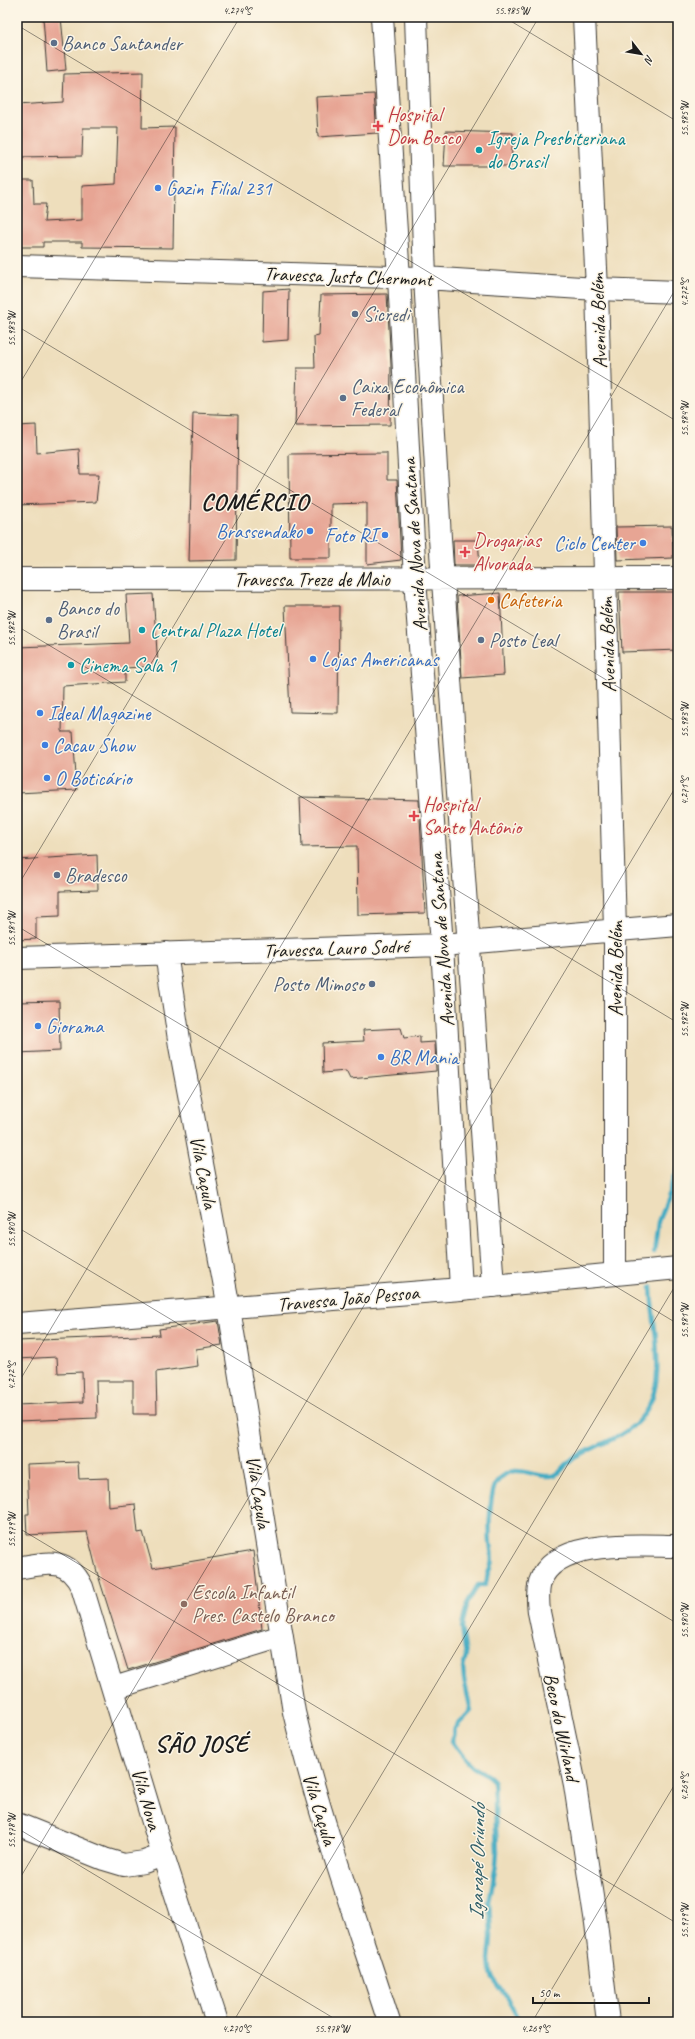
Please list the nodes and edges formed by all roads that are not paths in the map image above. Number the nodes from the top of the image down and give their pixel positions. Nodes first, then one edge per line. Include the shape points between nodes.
1 (382, 17) edge
2 (416, 17) edge
3 (584, 17) edge
4 (419, 102) junction
5 (388, 104) junction
6 (17, 266) edge
7 (399, 278) junction
8 (425, 278) junction
9 (597, 289) junction
10 (678, 292) edge
11 (605, 578) junction
12 (678, 578) edge
13 (17, 579) edge
14 (415, 579) junction
15 (442, 579) junction
16 (450, 679) junction
17 (424, 681) junction
18 (454, 745) junction
19 (428, 746) junction
20 (678, 925) edge
21 (615, 930) junction
22 (470, 942) junction
23 (442, 945) junction
24 (166, 952) junction
25 (17, 958) edge
26 (449, 1080) junction
27 (477, 1080) junction
28 (678, 1268) edge
29 (615, 1274) junction
30 (493, 1286) junction
31 (461, 1289) junction
32 (230, 1308) junction
33 (17, 1324) edge
34 (678, 1546) edge
35 (17, 1568) edge
36 (282, 1636) junction
37 (114, 1688) junction
38 (17, 1824) edge
39 (163, 1855) junction
40 (217, 2022) edge
41 (389, 2022) edge
42 (608, 2022) edge

1 - 5 street, Avenida Nova de Santana
2 - 4 street, Avenida Nova de Santana
3 - 9 street, Avenida Belém
4 - 5 street
4 - 8 street, Avenida Nova de Santana
5 - 7 street, Avenida Nova de Santana
6 - 7 street, Travessa Justo Chermont
7 - 8 street, Travessa Justo Chermont
7 - 14 street, Avenida Nova de Santana
8 - 9 street, Travessa Justo Chermont
8 - 15 street, Avenida Nova de Santana
9 - 10 street, Travessa Justo Chermont
9 - 11 street, Avenida Belém
11 - 12 street, Travessa Treze de Maio
11 - 15 street, Travessa Treze de Maio
11 - 21 street, Avenida Belém
13 - 14 street, Travessa Treze de Maio
14 - 15 street, Travessa Treze de Maio
14 - 17 street, Avenida Nova de Santana
15 - 16 street, Avenida Nova de Santana
16 - 17 street
16 - 18 street, Avenida Nova de Santana
17 - 19 street, Avenida Nova de Santana
18 - 19 street
18 - 22 street, Avenida Nova de Santana
19 - 23 street, Avenida Nova de Santana
20 - 21 street, Travessa Lauro Sodré
21 - 22 street, Travessa Lauro Sodré
21 - 29 street, Avenida Belém
22 - 23 street, Travessa Lauro Sodré
22 - 27 street, Avenida Nova de Santana
23 - 24 street, Travessa Lauro Sodré
23 - 26 street, Avenida Nova de Santana
24 - 25 street, Travessa Lauro Sodré
24 - 32 street, Vila Caçula via 180,1046
26 - 27 street
26 - 31 street, Avenida Nova de Santana
27 - 30 street, Avenida Nova de Santana
28 - 29 street, Travessa João Pessoa
29 - 30 street, Travessa João Pessoa
30 - 31 street, Travessa João Pessoa
31 - 32 street, Travessa João Pessoa
32 - 33 street, Travessa João Pessoa
32 - 36 street, Vila Caçula
34 - 42 street, Beco do Wirland via 597,1547 583,1550 556,1562 546,1572 538,1588 539,1612 580,1817
35 - 37 street, Vila Nova via 51,1563 70,1569 76,1576 88,1602
36 - 37 street
36 - 41 street, Vila Caçula via 294,1712 307,1766
37 - 39 street, Vila Nova
38 - 39 street via 124,1865 144,1862
39 - 40 street, Vila Nova

